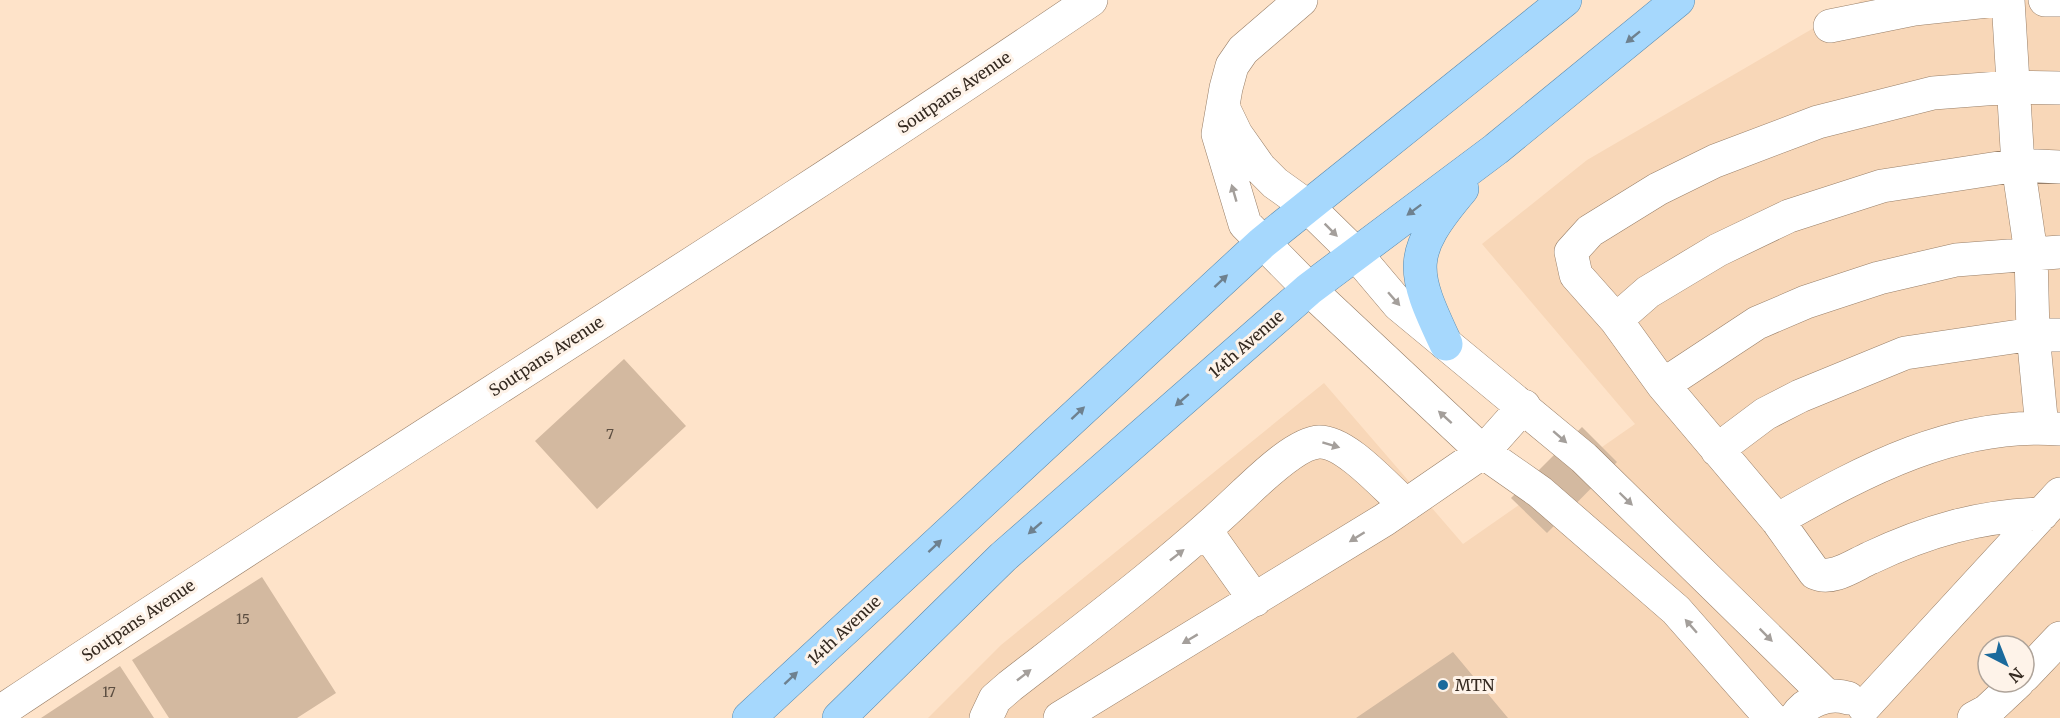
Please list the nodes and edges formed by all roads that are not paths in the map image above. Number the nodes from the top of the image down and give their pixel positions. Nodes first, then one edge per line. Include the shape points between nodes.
1 (1091, 0) edge
2 (1301, 0) edge
3 (1565, 0) edge
4 (1678, 0) edge
5 (1997, 0) edge
6 (2008, 0) edge
7 (2045, 0) edge
8 (2060, 0) edge
9 (1830, 26) dead end
10 (2012, 87) junction
11 (2060, 88) edge
12 (1222, 105) junction
13 (1496, 149) junction
14 (2018, 165) junction
15 (2060, 167) edge
16 (1307, 206) junction
17 (1262, 243) junction
18 (2046, 253) edge
19 (1356, 254) junction
20 (1309, 289) junction
21 (1616, 320) junction
22 (2047, 335) edge
23 (1446, 344) junction
24 (1663, 385) junction
25 (1524, 406) junction
26 (2051, 429) edge
27 (1717, 450) junction
28 (1483, 452) junction
29 (2051, 504) edge
30 (1406, 505) junction
31 (1777, 520) junction
32 (1206, 531) junction
33 (1254, 600) junction
34 (2060, 638) edge
35 (2036, 663) edge
36 (2005, 694) edge
37 (1827, 696) junction
38 (0, 712) edge
39 (1869, 712) edge
40 (748, 718) edge
41 (839, 718) edge
42 (986, 718) edge
43 (1060, 718) edge
44 (1771, 718) edge
45 (1795, 718) edge
46 (1974, 718) edge

1 - 38 street, Soutpans Avenue via 927,112 207,574
2 - 12 street via 1243,50 1232,66
3 - 16 main road, 14th Avenue
4 -> 13 main road, 14th Avenue
5 - 9 street via 1914,9
6 - 10 street
7 - 8 street
10 - 11 street
10 - 14 street
10 - 21 street via 1933,93 1818,122 1715,161 1658,189 1590,231 1572,252 1576,275
12 - 16 street via 1260,168
17 -> 12 street via 1245,224 1219,143
13 -> 19 main road, 14th Avenue
13 - 23 main road via 1433,226 1421,251 1423,294
14 - 15 street
14 - 18 street
14 - 21 street via 1882,186 1789,216 1708,256 1648,292
16 - 17 main road, 14th Avenue
16 -> 19 street
17 - 20 street
40 -> 17 main road, 14th Avenue
18 - 22 street
18 - 24 street via 1945,263 1880,278 1789,308 1757,323
19 - 20 main road, 14th Avenue
19 -> 23 street via 1399,305
28 -> 20 street
20 -> 41 main road, 14th Avenue via 1003,557
21 - 24 street
22 - 26 street
22 - 27 street via 1905,353 1765,414
23 - 25 street
24 - 27 street
25 - 28 street
25 -> 37 street via 1584,458
26 - 31 street via 1981,434 1926,446 1848,480
27 - 31 street
28 - 30 street
44 -> 28 street via 1676,610 1540,492
29 - 31 street via 1915,537 1828,576 1809,568
29 - 39 street
32 -> 30 street via 1266,473 1308,444 1319,442 1342,448
30 -> 33 street
32 - 33 street
42 -> 32 street via 995,699
33 -> 43 street
34 - 35 street
36 - 46 street
37 - 39 street via 1843,697
37 - 45 street via 1812,702

